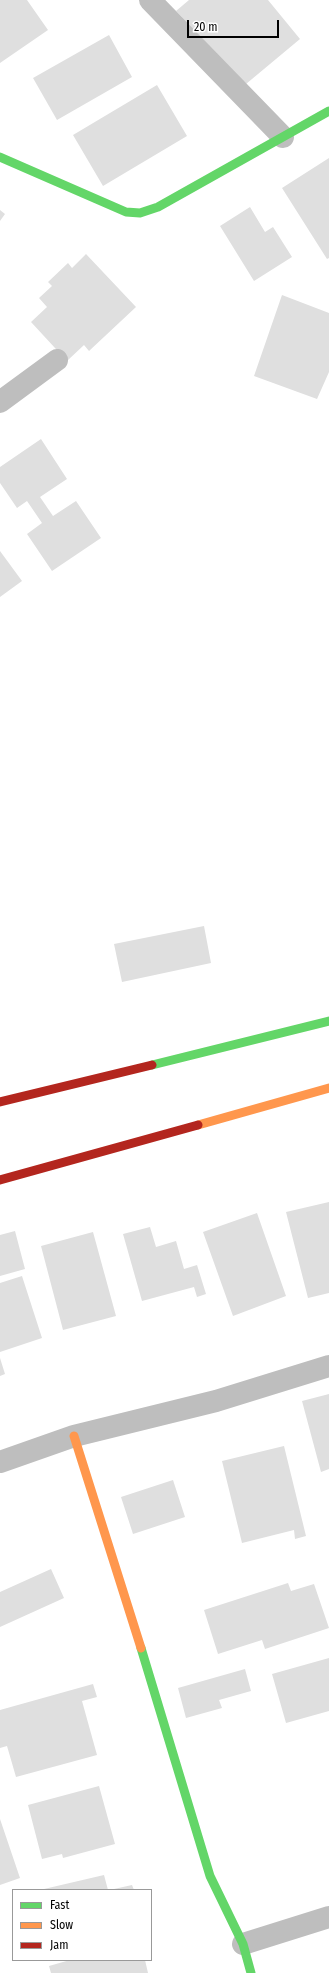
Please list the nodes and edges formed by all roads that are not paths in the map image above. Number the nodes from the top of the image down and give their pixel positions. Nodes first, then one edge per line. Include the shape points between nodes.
1 (150, 0) edge
2 (329, 111) edge
3 (283, 137) junction
4 (0, 157) edge
5 (57, 360) dead end
6 (0, 402) edge
7 (329, 1021) edge
8 (329, 1088) edge
9 (0, 1102) edge
10 (0, 1180) edge
11 (329, 1366) edge
12 (74, 1436) junction
13 (0, 1462) edge
14 (329, 1917) edge
15 (243, 1944) junction
16 (251, 1973) edge

1 - 3 street
2 - 3 street
3 - 4 street via 158,207 140,213 126,212
5 - 6 street
7 - 9 street
8 - 10 street
11 - 12 street via 216,1401
12 - 13 street
12 - 15 street via 210,1876
14 - 15 street
15 - 16 street

